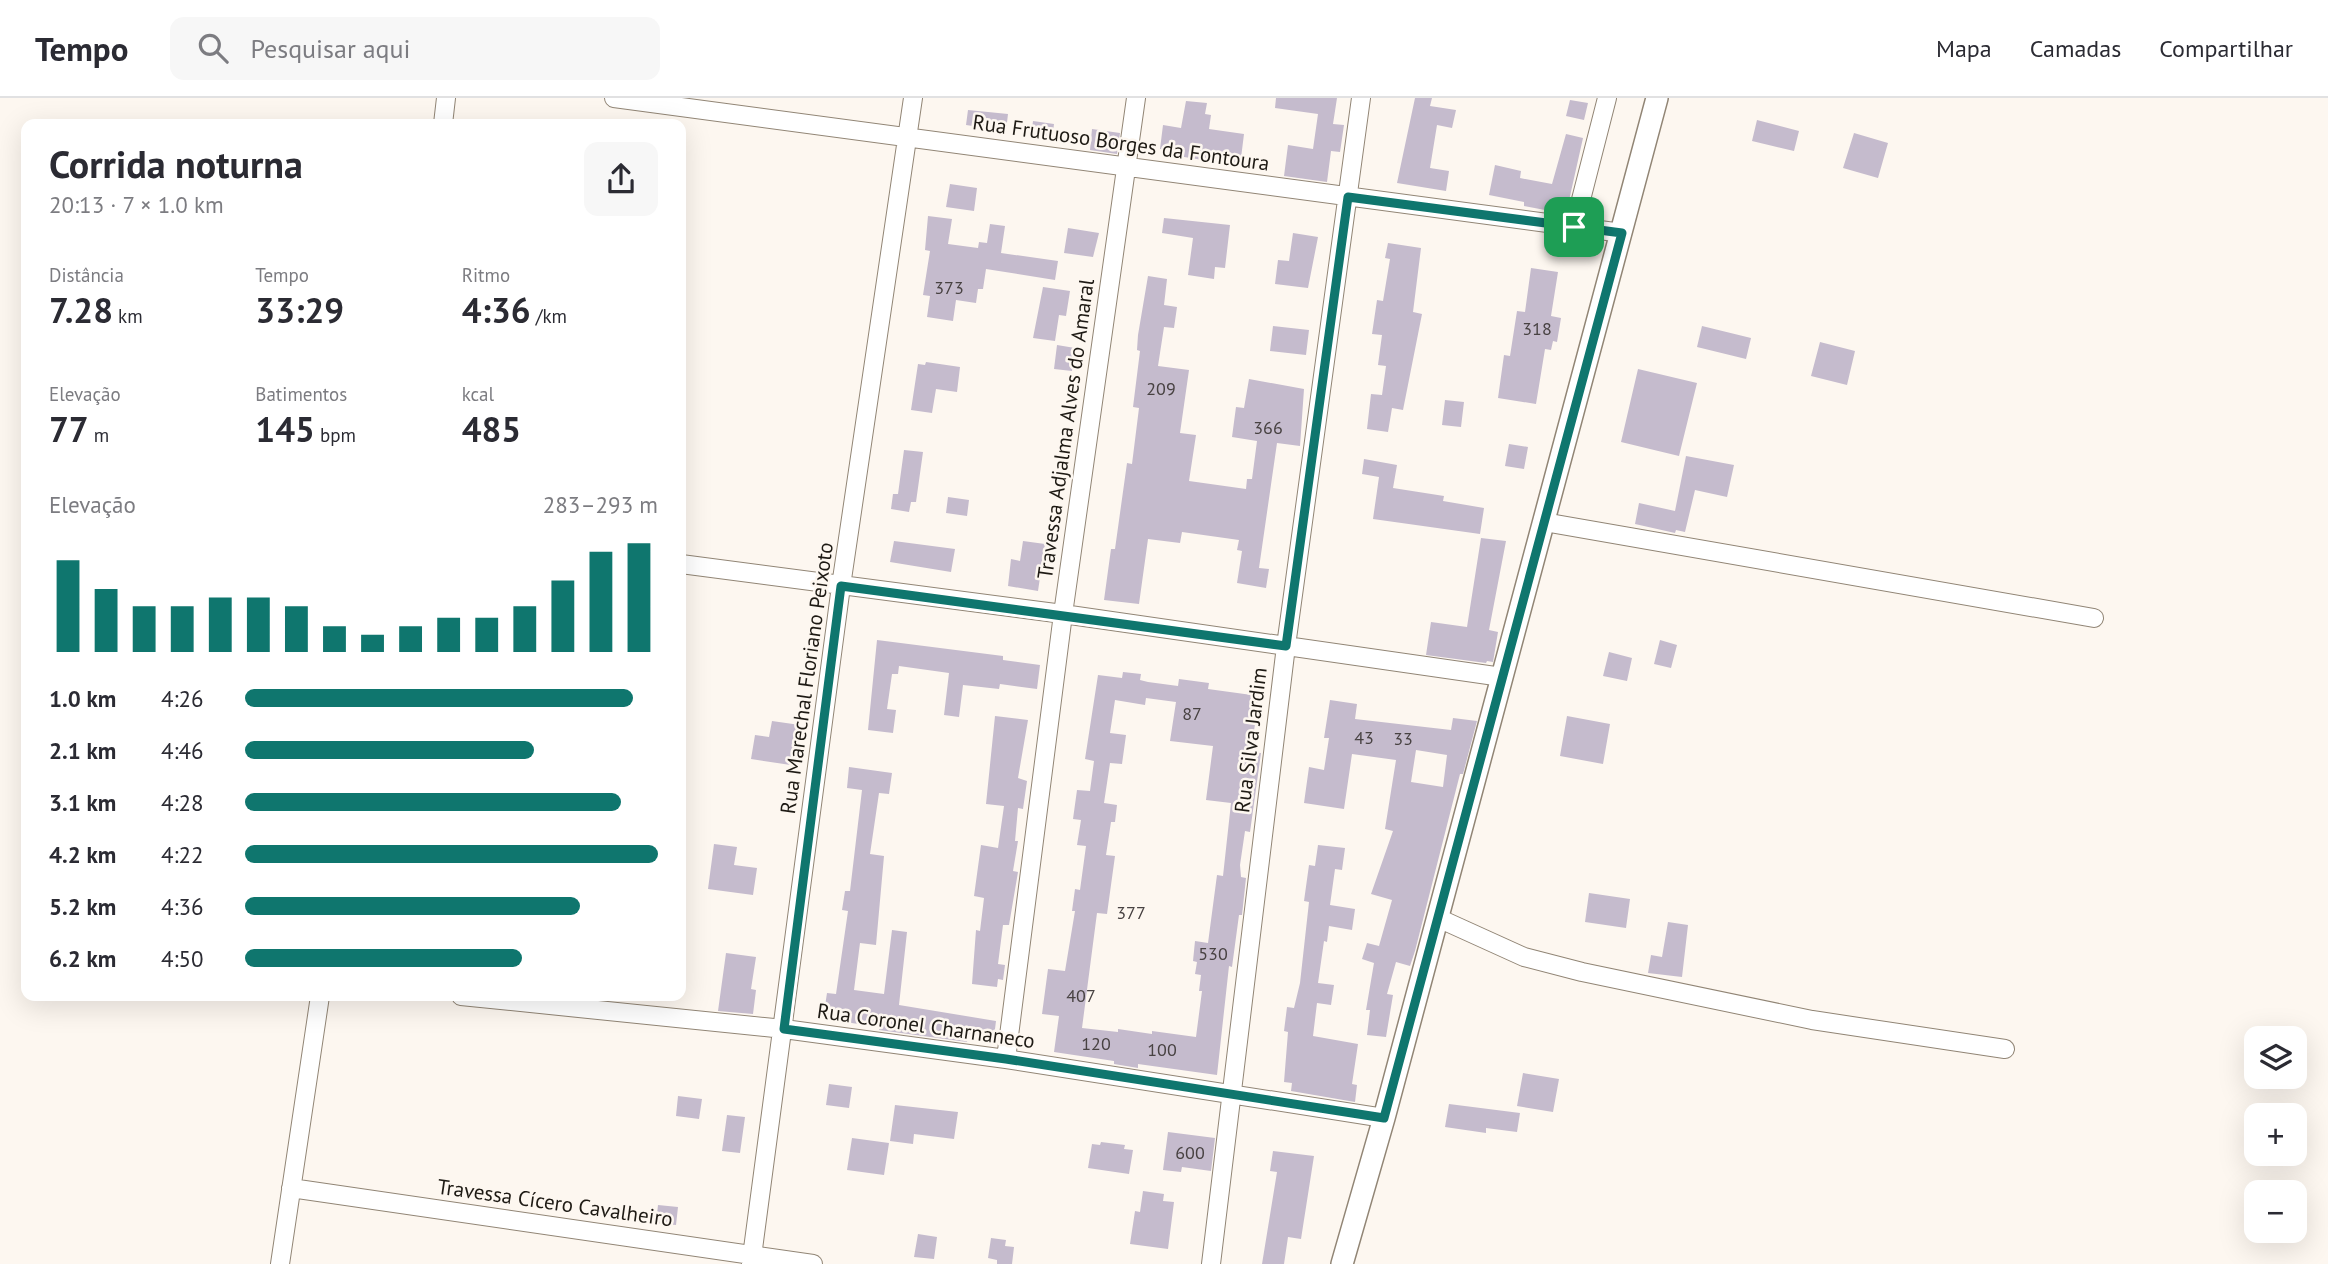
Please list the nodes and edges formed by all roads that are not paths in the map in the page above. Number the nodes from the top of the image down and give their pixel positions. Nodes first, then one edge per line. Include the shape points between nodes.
1 (446, 98) edge
2 (614, 98) edge
3 (913, 98) edge
4 (1136, 98) edge
5 (1361, 98) edge
6 (1607, 98) edge
7 (1657, 98) edge
8 (444, 119) edge
9 (908, 137) junction
10 (1127, 165) junction
11 (1348, 197) junction
12 (1574, 227) junction
13 (1622, 233) junction
14 (1544, 522) junction
15 (686, 565) edge
16 (841, 586) junction
17 (1063, 614) junction
18 (2094, 618) dead end
19 (1286, 646) junction
20 (1502, 677) junction
21 (1438, 918) junction
22 (319, 1001) edge
23 (510, 1001) edge
24 (784, 1029) junction
25 (2005, 1049) dead end
26 (1006, 1059) junction
27 (1230, 1094) junction
28 (1384, 1118) junction
29 (291, 1188) junction
30 (752, 1259) edge
31 (280, 1264) edge
32 (813, 1264) edge
33 (1211, 1264) edge
34 (1342, 1264) edge

1 - 8 street
2 - 9 street, Rua Frutuoso Borges da Fontoura
3 - 9 street, Rua Marechal Floriano Peixoto
4 - 10 street, Travessa Adjalma Alves do Amaral
5 - 11 street, Rua Silva Jardim
6 - 12 street
7 - 13 street
9 - 10 street, Rua Frutuoso Borges da Fontoura
9 - 16 street, Rua Marechal Floriano Peixoto
10 - 11 street, Rua Frutuoso Borges da Fontoura
10 - 17 street, Travessa Adjalma Alves do Amaral
11 - 12 street, Rua Frutuoso Borges da Fontoura
11 - 19 street, Rua Silva Jardim
12 - 13 street, Rua Frutuoso Borges da Fontoura
13 - 14 street
14 - 18 street
14 - 20 street
15 - 16 street
16 - 17 street
16 - 24 street, Rua Marechal Floriano Peixoto
17 - 19 street
17 - 26 street, Travessa Adjalma Alves do Amaral
19 - 20 street
19 - 27 street, Rua Silva Jardim
20 - 21 street
21 - 25 street via 1524,957 1582,972 1812,1020
21 - 28 street
22 - 29 street
23 - 24 street, Rua Coronel Charnaneco
24 - 26 street, Rua Coronel Charnaneco
24 - 30 street, Rua Marechal Floriano Peixoto
26 - 27 street, Rua Coronel Charnaneco
27 - 28 street, Rua Coronel Charnaneco
27 - 33 street, Rua Silva Jardim
28 - 34 street
29 - 30 street, Travessa Cícero Cavalheiro
29 - 31 street
30 - 32 street, Travessa Cícero Cavalheiro

